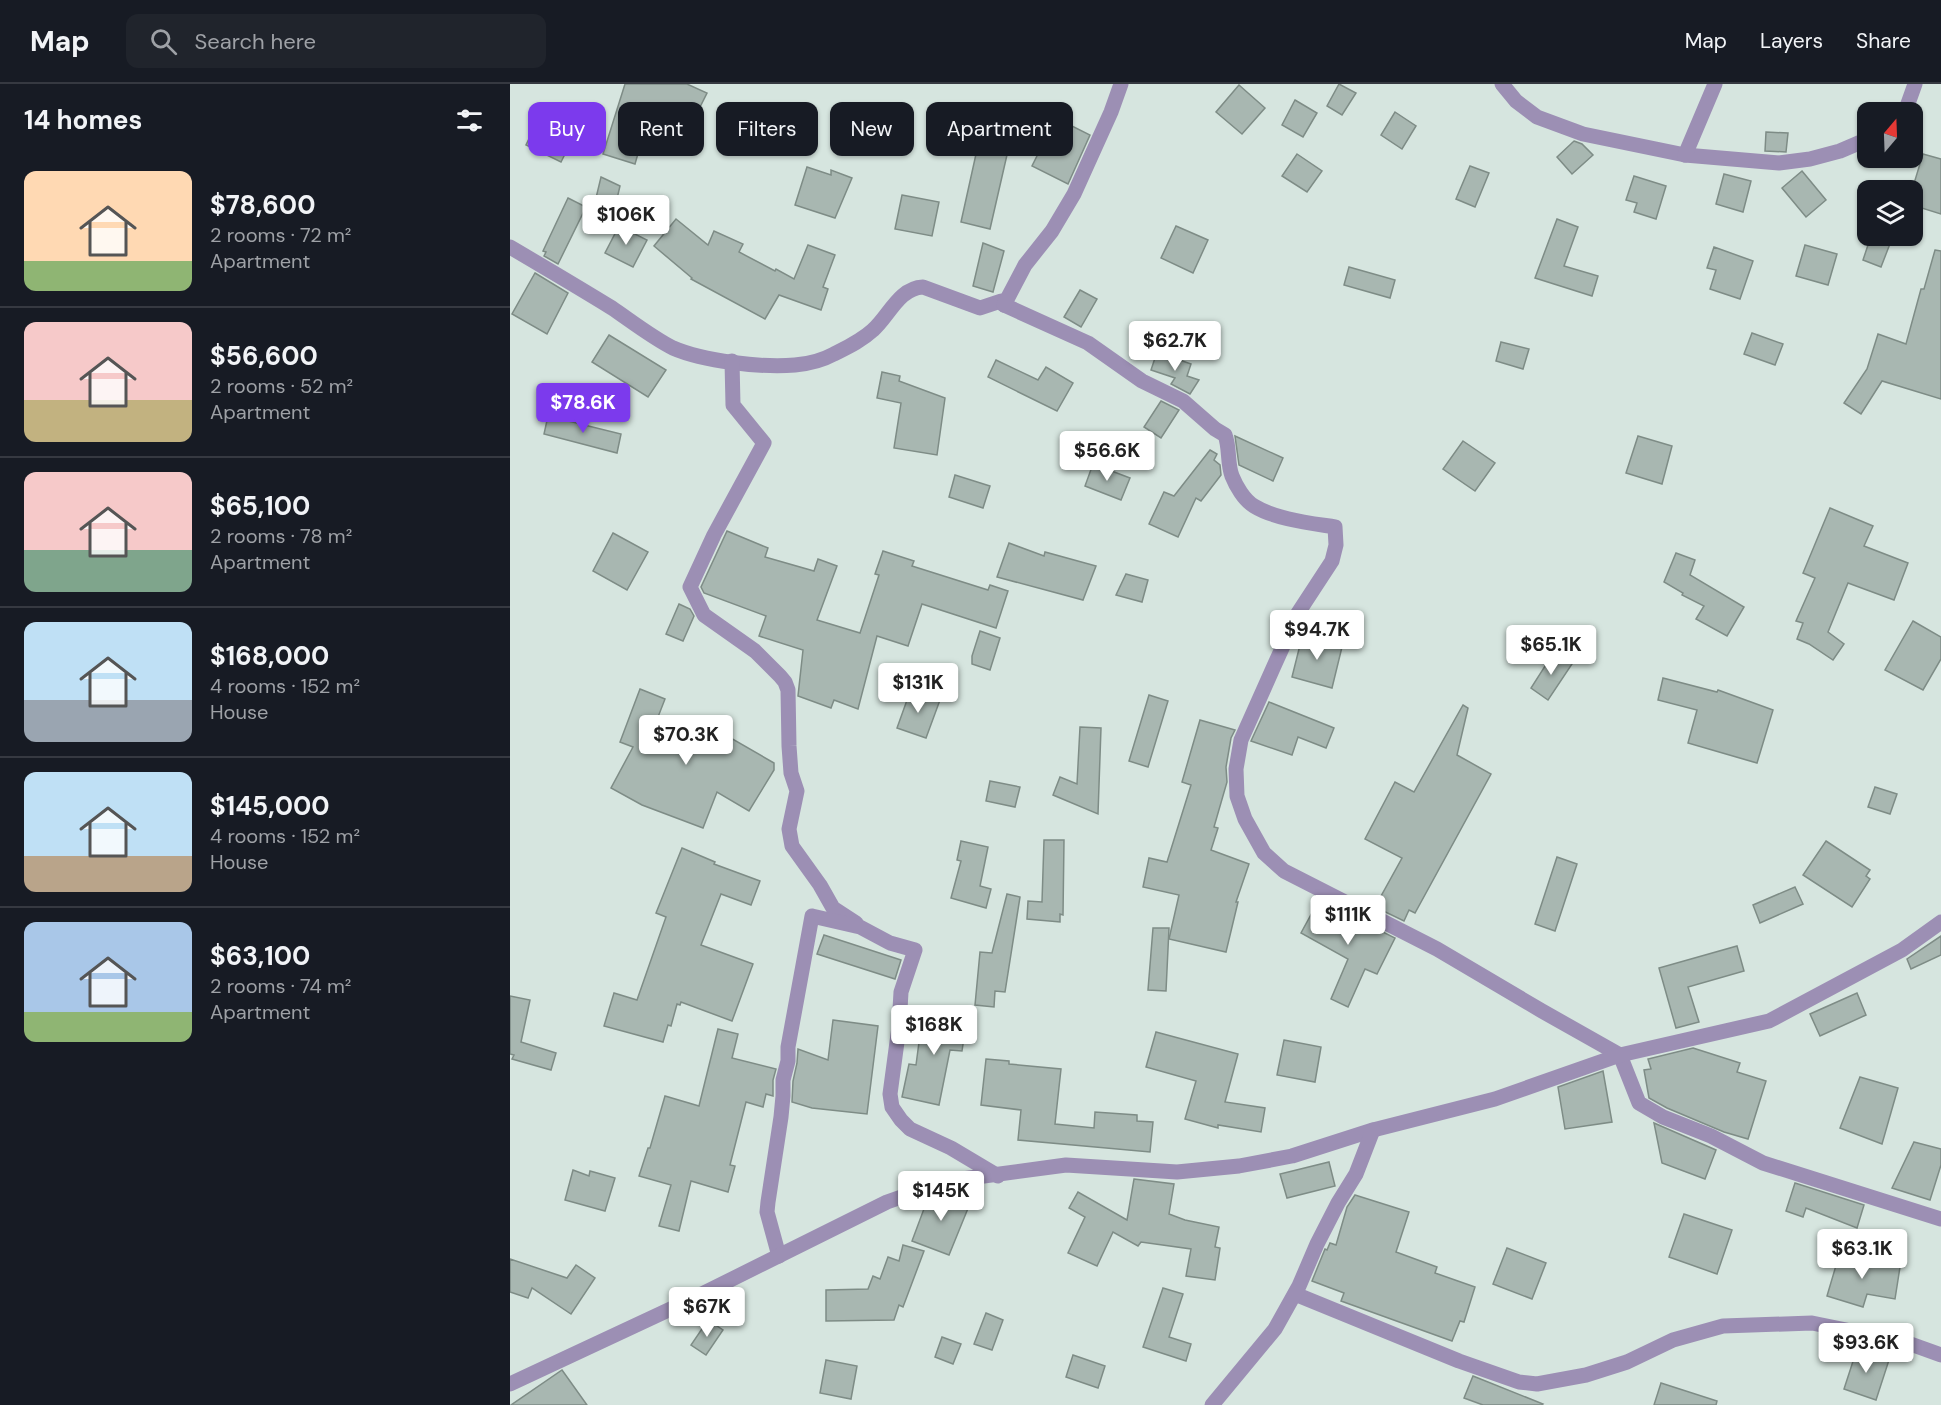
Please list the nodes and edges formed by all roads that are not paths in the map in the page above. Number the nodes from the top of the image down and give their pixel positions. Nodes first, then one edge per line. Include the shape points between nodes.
1 (1121, 84) edge
2 (1502, 84) edge
3 (1715, 84) edge
4 (1915, 84) edge
5 (1909, 102) edge
6 (1857, 144) edge
7 (1684, 155) junction
8 (510, 247) edge
9 (1004, 305) junction
10 (732, 361) junction
11 (1941, 922) edge
12 (860, 927) junction
13 (1620, 1055) junction
14 (1373, 1130) junction
15 (998, 1176) junction
16 (1941, 1219) edge
17 (779, 1256) junction
18 (1295, 1294) junction
19 (1941, 1355) edge
20 (510, 1384) edge
21 (1212, 1405) edge

1 - 9 street via 1074,194 1025,265
2 - 7 street via 1537,117 1583,134
3 - 7 street
4 - 5 street
6 - 7 street via 1810,159 1779,163
8 - 10 street via 672,347 697,356
9 - 10 street via 1001,301 980,308 917,288 907,292 859,342 829,357 796,365
9 - 13 street via 1088,343 1142,381 1183,401 1225,435 1233,478 1253,506 1287,518 1335,526 1332,561 1298,614 1241,740 1237,796 1264,853 1284,870 1437,950
10 - 12 street via 733,405 764,443 690,587 704,615 755,651 785,682 791,773 797,791 789,829 792,846 833,908
11 - 13 street via 1902,950 1769,1021
12 - 15 street via 890,943 915,950 901,992 890,1094 892,1107 910,1129
12 - 17 street via 812,916 788,1047 767,1212
13 - 14 street via 1496,1099
13 - 16 street via 1639,1103 1663,1117 1712,1136 1763,1163
14 - 15 street via 1292,1156 1239,1166 1177,1172 1066,1165
14 - 18 street via 1356,1174
15 - 17 street via 948,1181 887,1202
17 - 20 street
18 - 19 street via 1459,1361 1519,1382 1537,1384 1587,1375 1627,1362 1673,1340 1723,1326 1812,1323 1905,1342
18 - 21 street via 1275,1329

